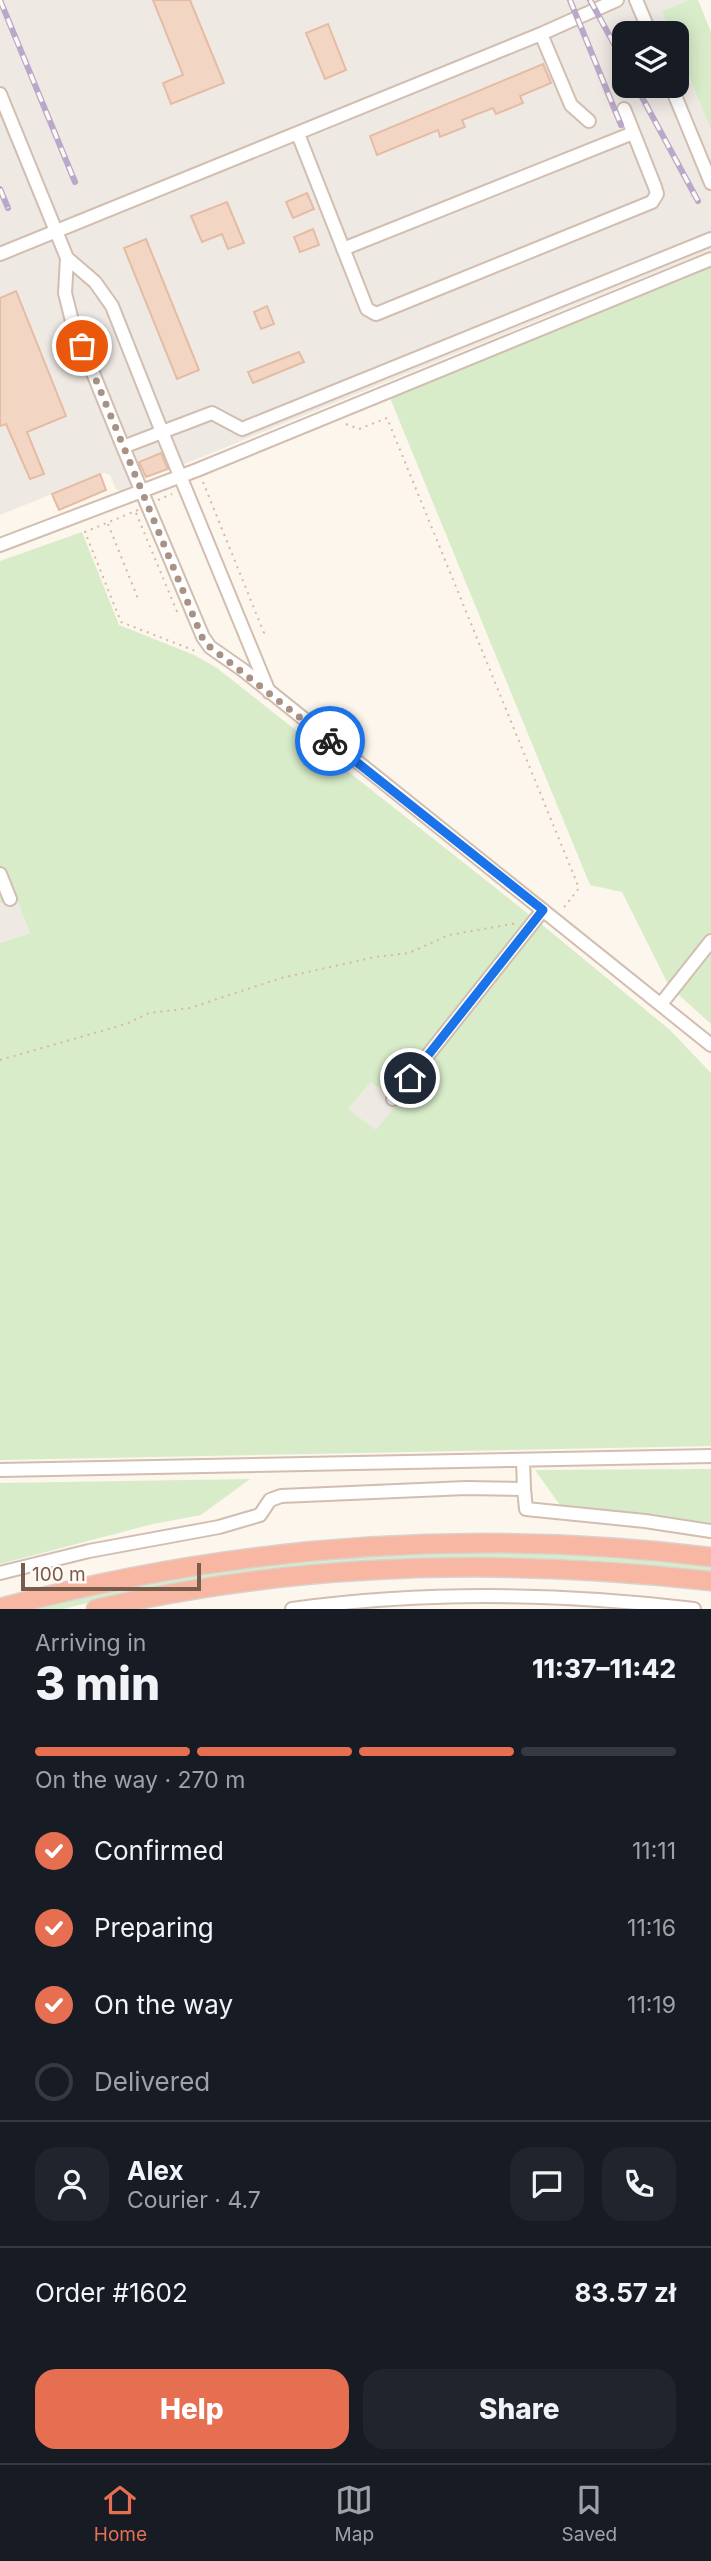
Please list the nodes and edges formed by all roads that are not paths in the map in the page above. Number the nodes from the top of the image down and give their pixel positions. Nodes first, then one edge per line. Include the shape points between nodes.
1 (617, 0) edge
2 (636, 0) edge
3 (645, 21) edge
4 (541, 34) junction
5 (0, 94) edge
6 (676, 98) edge
7 (624, 109) dead end
8 (589, 121) dead end
9 (633, 133) junction
10 (298, 134) junction
11 (711, 183) edge
12 (56, 232) junction
13 (711, 239) edge
14 (343, 249) junction
15 (0, 254) edge
16 (67, 258) junction
17 (711, 259) edge
18 (162, 432) junction
19 (123, 447) junction
20 (183, 482) junction
21 (143, 491) junction
22 (0, 545) edge
23 (269, 692) junction
24 (0, 874) edge
25 (10, 899) dead end
26 (540, 908) junction
27 (711, 941) edge
28 (661, 1004) junction
29 (711, 1045) edge
30 (393, 1099) dead end
31 (711, 1456) edge
32 (523, 1460) junction
33 (0, 1471) edge
34 (524, 1489) junction
35 (711, 1531) edge
36 (711, 1557) edge
37 (0, 1573) edge
38 (711, 1581) edge
39 (0, 1608) edge
40 (96, 1609) edge
41 (292, 1609) edge
42 (694, 1609) edge

1 - 4 street
2 - 3 street
4 - 8 street via 571,105
4 - 10 street
5 - 12 street
6 - 11 street
7 - 9 street
9 - 14 street
9 - 14 street via 657,194 652,202 376,314 367,309
10 - 12 street
10 - 14 street
12 - 15 street
12 - 16 street
13 - 18 street via 242,429 212,413
16 - 18 street via 95,282 112,306
16 - 19 street via 65,293 72,321
17 - 20 street
18 - 19 street
18 - 20 street
19 - 21 street
20 - 21 street
20 - 23 street
21 - 22 street
21 - 23 street via 202,637
23 - 26 street
24 - 25 street
26 - 28 street
26 - 30 street
27 - 28 street
28 - 29 street
31 - 32 street
32 - 33 street
32 - 34 street
34 - 35 street via 526,1509
34 - 37 street via 281,1496 270,1500 260,1515 219,1527
36 - 39 highway via 516,1543 348,1548 162,1571
38 - 40 highway via 562,1568 387,1569 245,1582
41 - 42 street via 446,1597

